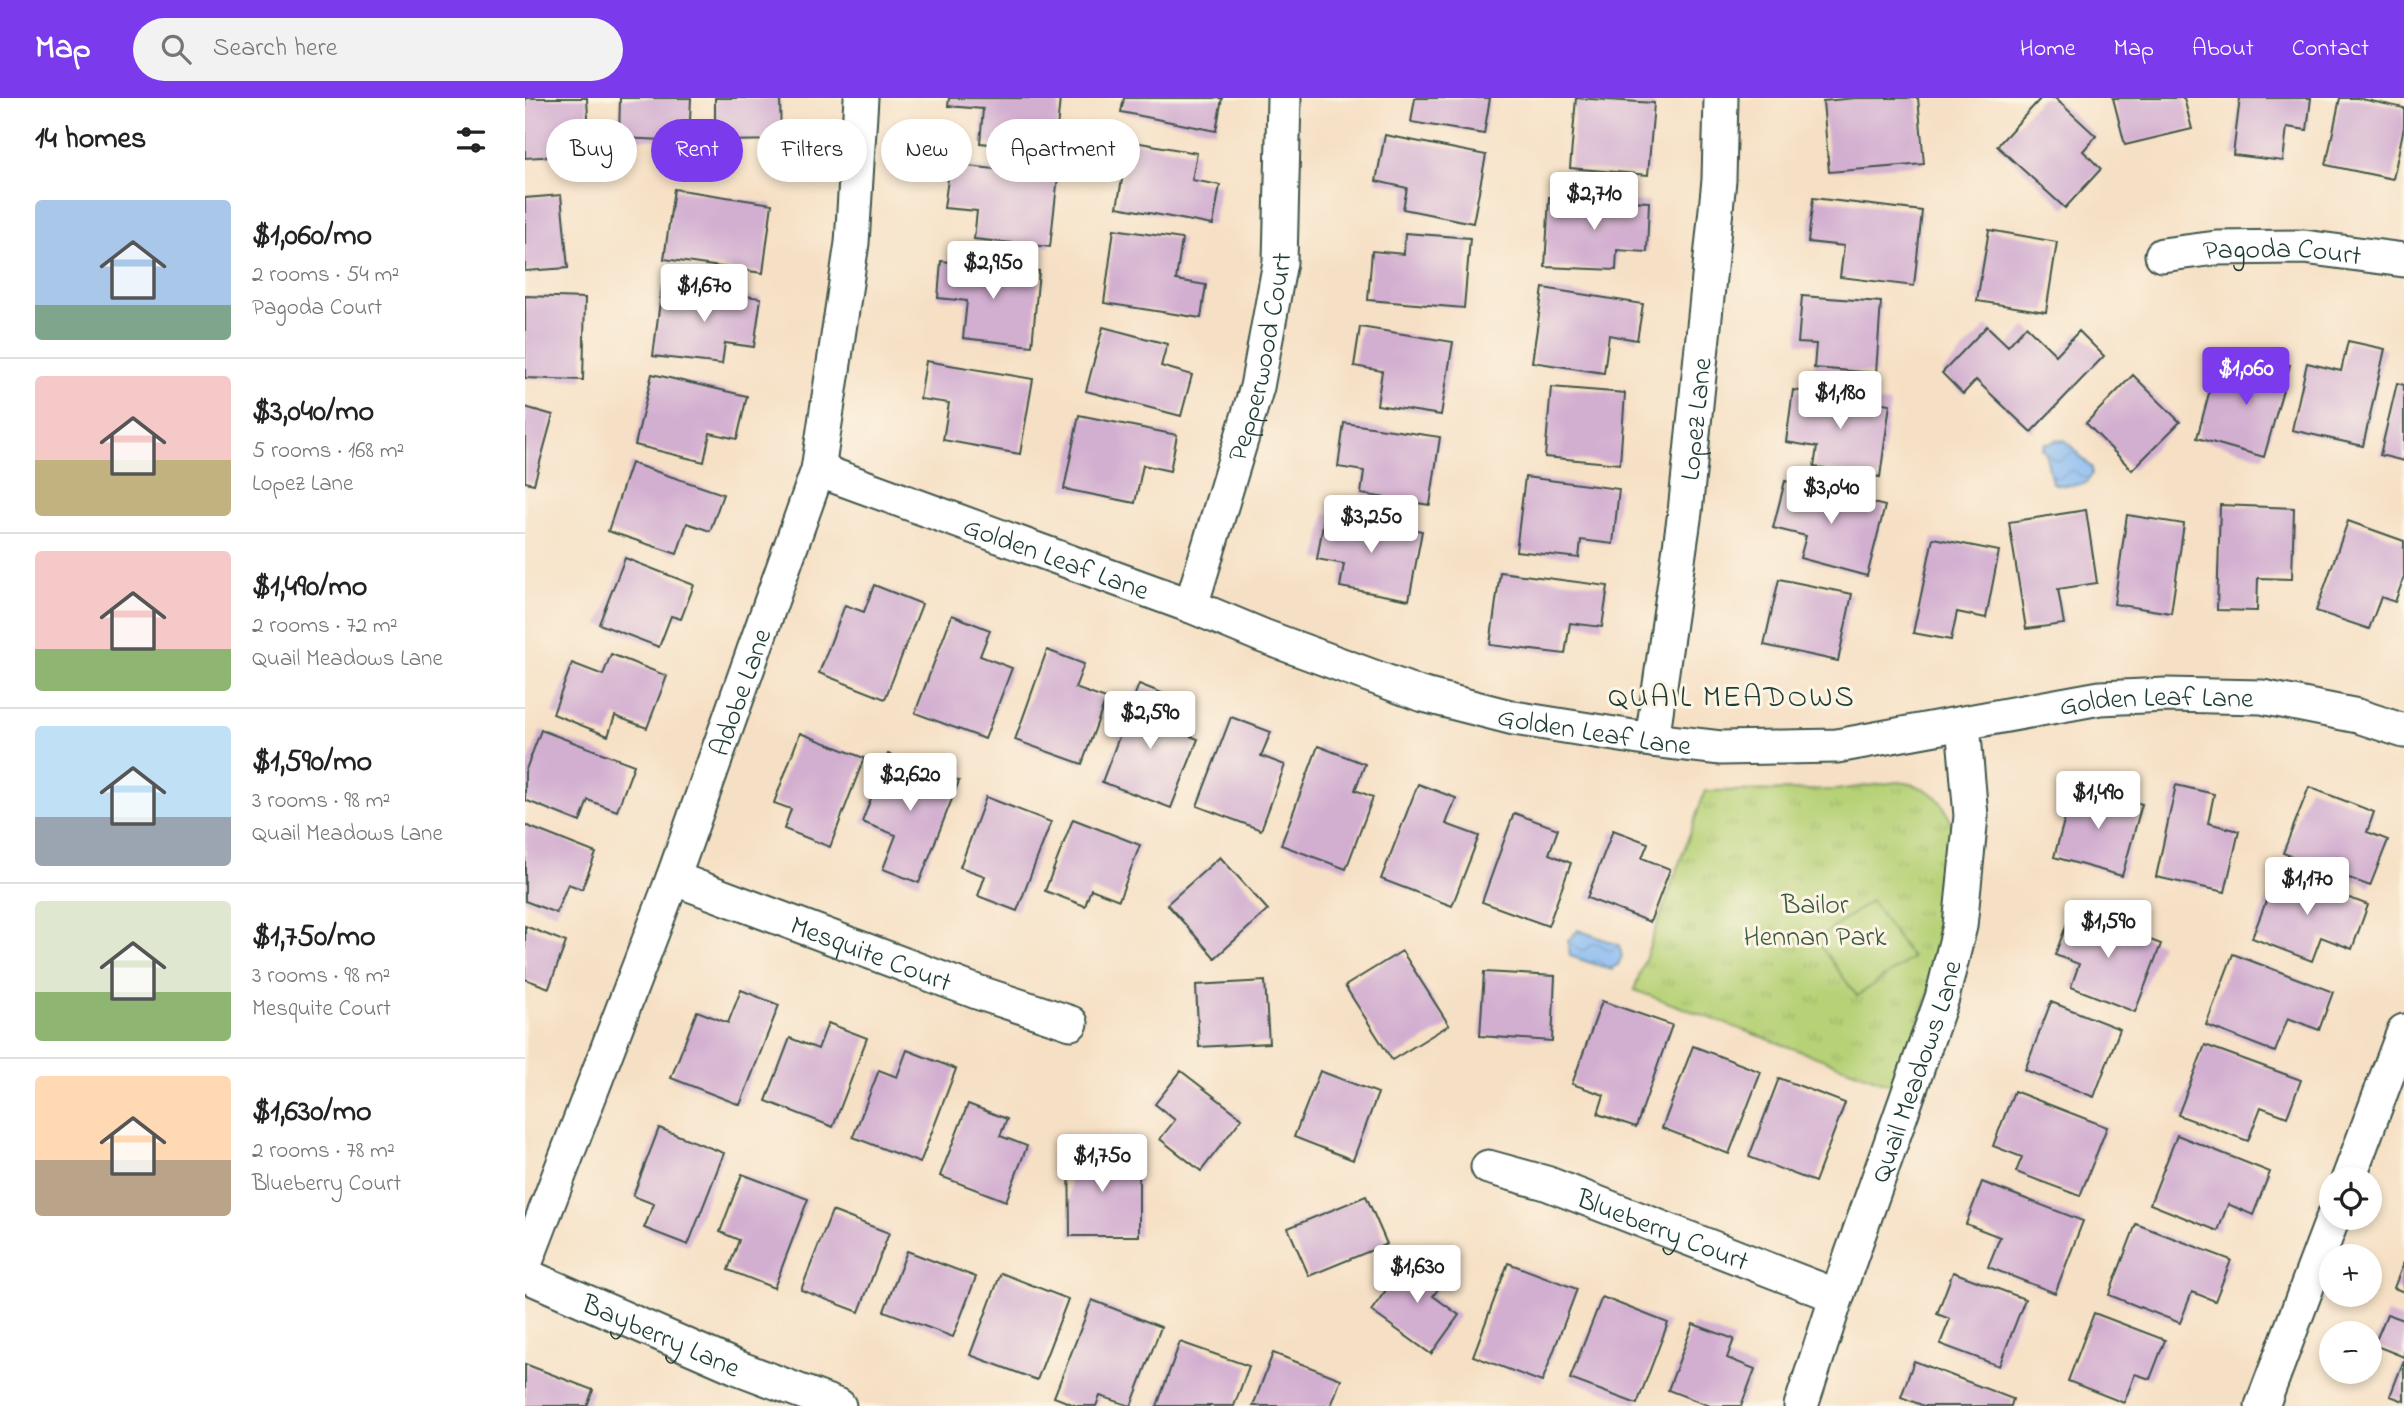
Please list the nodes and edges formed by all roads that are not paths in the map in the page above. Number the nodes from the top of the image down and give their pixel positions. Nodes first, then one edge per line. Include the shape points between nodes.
1 (861, 98) edge
2 (1284, 98) edge
3 (1721, 98) edge
4 (2162, 256) dead end
5 (2404, 260) edge
6 (818, 470) junction
7 (1191, 606) junction
8 (1963, 724) junction
9 (2404, 731) edge
10 (1653, 740) junction
11 (673, 878) junction
12 (1072, 1023) dead end
13 (2404, 1031) edge
14 (1488, 1167) dead end
15 (2353, 1167) edge
16 (2328, 1230) edge
17 (525, 1264) edge
18 (525, 1275) edge
19 (1837, 1296) junction
20 (839, 1406) edge
21 (1801, 1406) edge
22 (2262, 1406) edge

1 - 6 street, Adobe Lane via 852,243
2 - 7 street, Pepperwood Court via 1280,262 1257,387
3 - 10 street, Lopez Lane via 1719,180 1686,499
4 - 5 street, Pagoda Court via 2216,248 2304,247
6 - 7 street, Golden Leaf Lane
6 - 11 street, Adobe Lane
7 - 10 street, Golden Leaf Lane via 1420,694 1514,718
8 - 9 street, Golden Leaf Lane via 2100,698 2180,695 2262,697 2358,716
8 - 10 street, Golden Leaf Lane via 1837,746 1721,748
8 - 19 street, Quail Meadows Lane via 1971,816 1960,926 1942,998
11 - 12 street, Mesquite Court
11 - 17 street, Adobe Lane
13 - 15 street
14 - 19 street, Blueberry Court via 1546,1183
16 - 22 street
18 - 20 street, Bayberry Lane via 736,1367
19 - 21 street, Quail Meadows Lane

